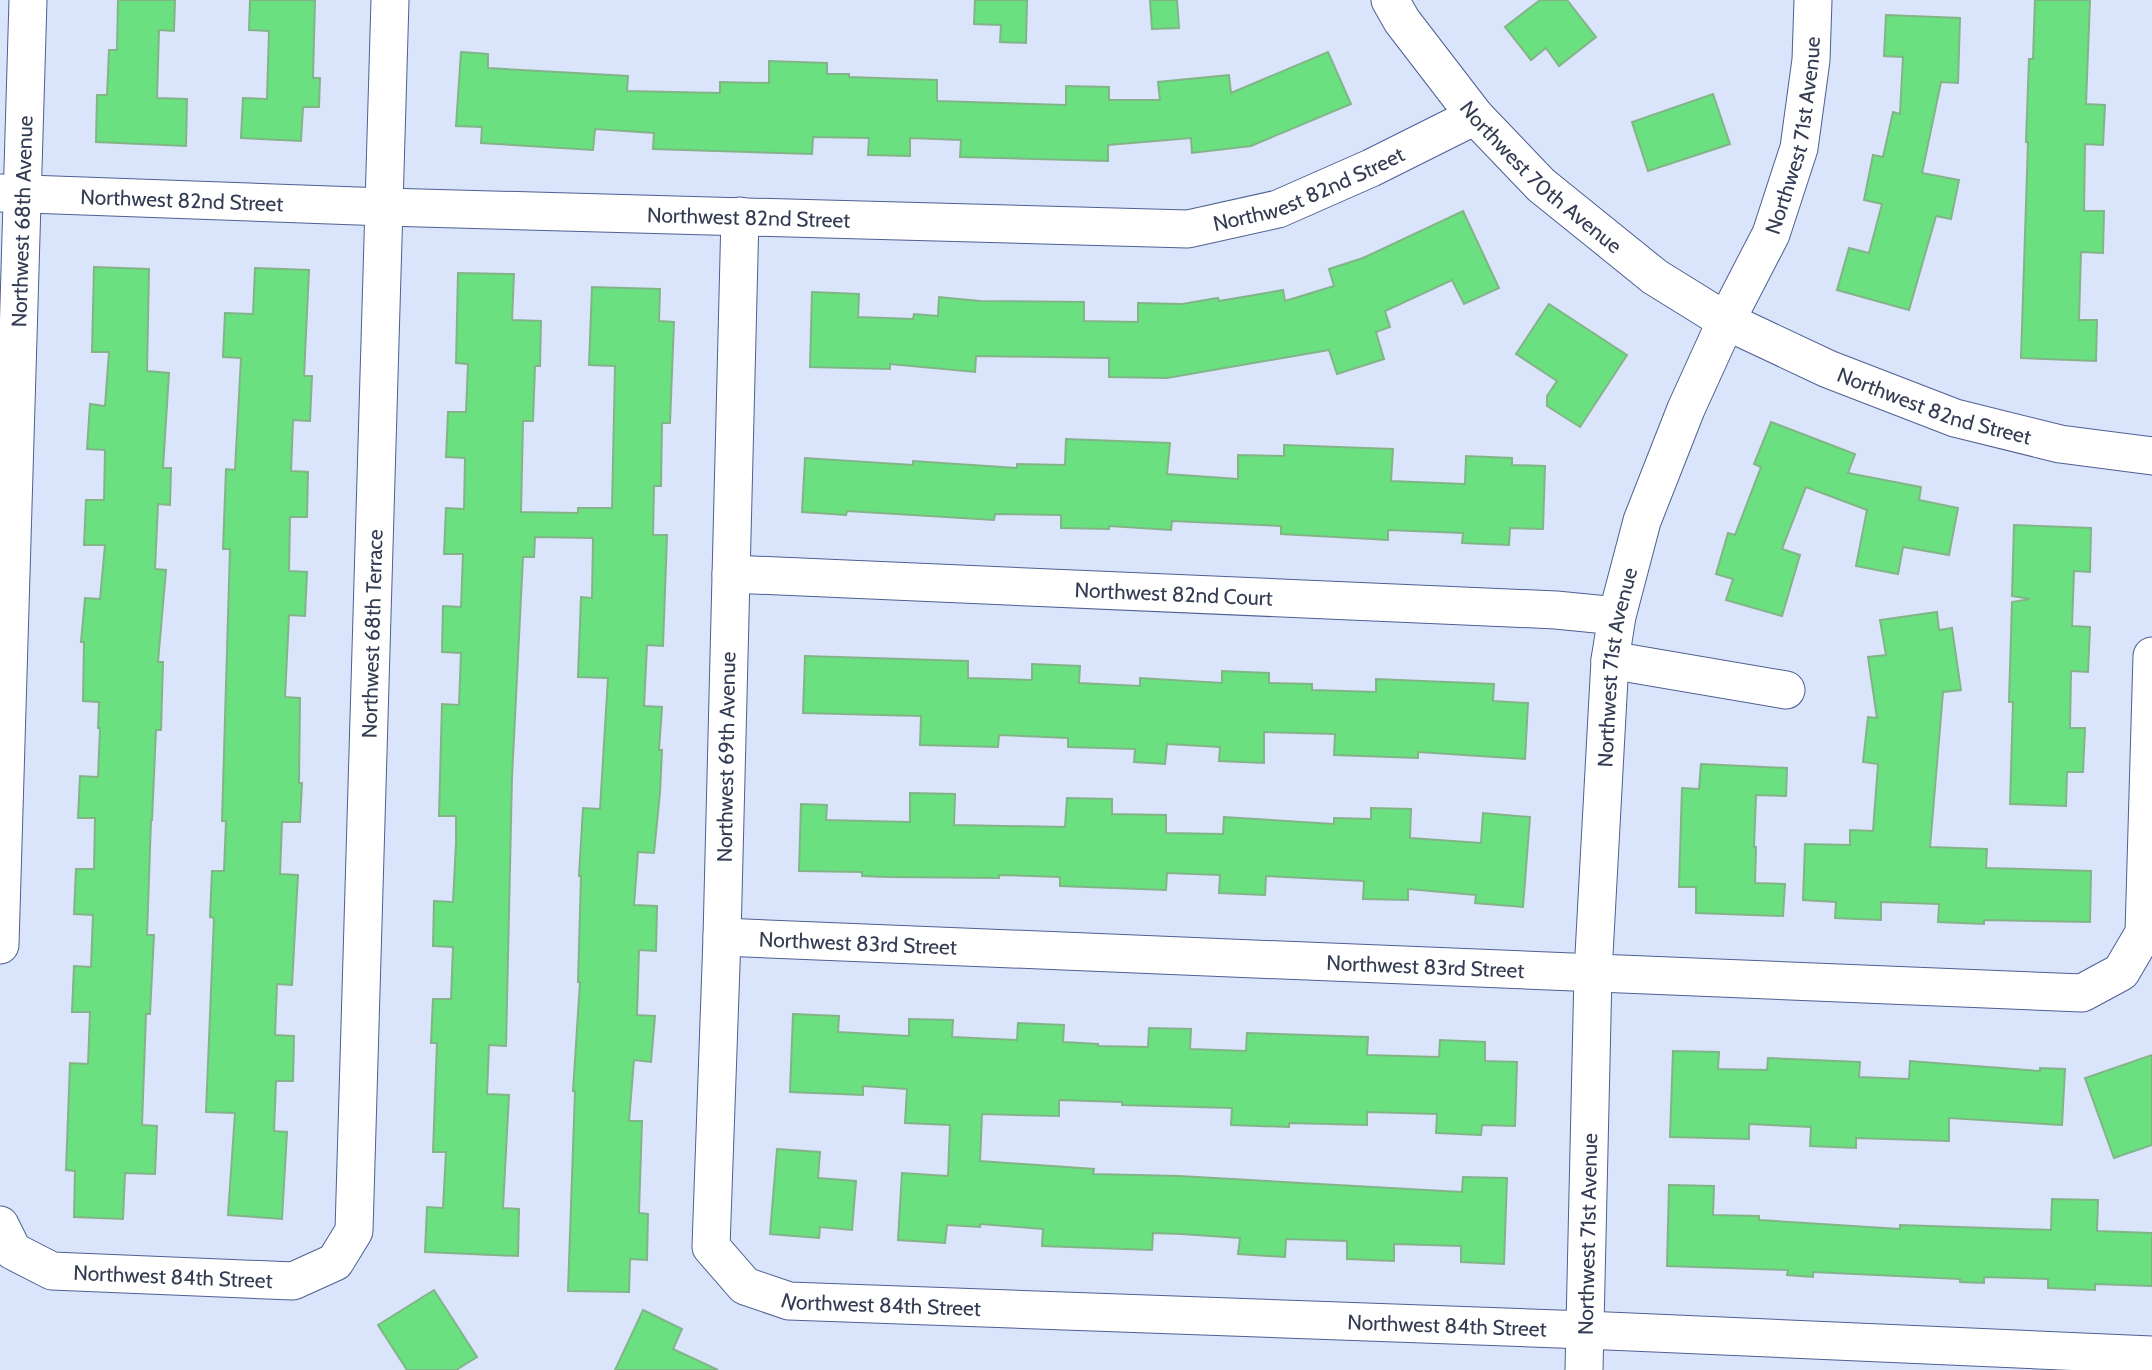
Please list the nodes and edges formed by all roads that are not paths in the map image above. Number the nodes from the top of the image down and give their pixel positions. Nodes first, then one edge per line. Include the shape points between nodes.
1 (28, 0) edge
2 (390, 0) edge
3 (1390, 0) edge
4 (1813, 0) edge
5 (1475, 116) junction
6 (11, 193) edge
7 (385, 207) junction
8 (740, 216) junction
9 (1726, 321) junction
10 (2152, 456) edge
11 (731, 574) junction
12 (1617, 615) junction
13 (2152, 656) edge
14 (1609, 660) junction
15 (1786, 690) dead end
16 (722, 937) junction
17 (0, 946) edge
18 (1593, 972) junction
19 (6, 1238) edge
20 (335, 1262) joint
21 (744, 1286) joint
22 (1585, 1330) junction
23 (2152, 1355) edge
24 (1584, 1370) edge

1 - 6 street, Northwest 68th Avenue
2 - 7 street, Northwest 68th Terrace
3 - 5 street, Northwest 70th Avenue
4 - 9 street, Northwest 71st Avenue via 1811,60 1799,148 1771,234
5 - 8 street, Northwest 82nd Street via 1278,209 1188,229
5 - 9 street, Northwest 70th Avenue via 1541,185 1655,276
6 - 7 street, Northwest 82nd Street
6 - 17 street, Northwest 68th Avenue
7 - 8 street, Northwest 82nd Street
7 - 20 street, Northwest 68th Terrace via 354,1231
8 - 11 street, Northwest 69th Avenue
9 - 10 street, Northwest 82nd Street via 1828,369 1955,418 2060,444
9 - 12 street, Northwest 71st Avenue via 1642,521
11 - 12 street, Northwest 82nd Court
11 - 16 street, Northwest 69th Avenue
12 - 14 street, Northwest 71st Avenue
13 - 18 street, Northwest 83rd Street via 2144,933 2121,972 2082,993
14 - 15 street
14 - 18 street, Northwest 71st Avenue
16 - 18 street, Northwest 83rd Street
16 - 21 street, Northwest 69th Avenue via 711,1247
18 - 22 street, Northwest 71st Avenue
19 - 20 street, Northwest 84th Street via 52,1270 293,1280
21 - 22 street, Northwest 84th Street via 789,1301
22 - 23 street, Northwest 84th Street
22 - 24 street, Northwest 71st Avenue

